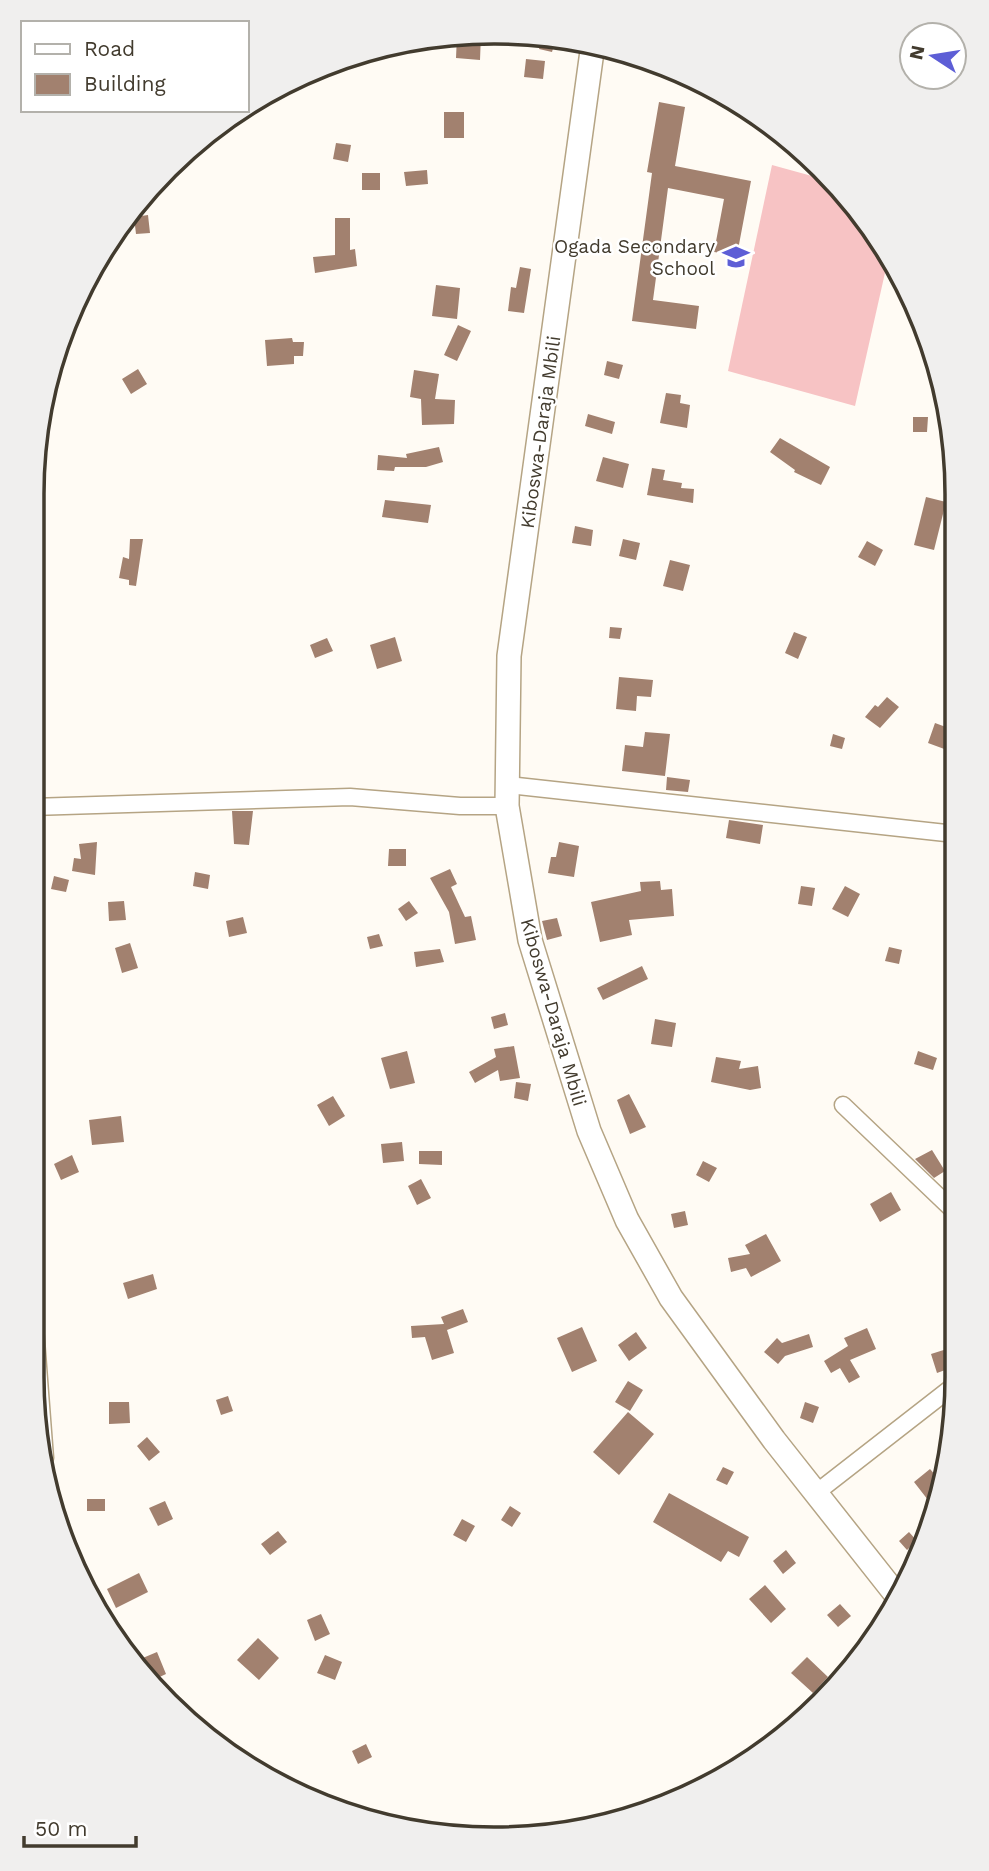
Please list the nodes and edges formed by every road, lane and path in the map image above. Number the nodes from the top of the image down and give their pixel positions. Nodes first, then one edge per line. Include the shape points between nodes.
1 (592, 54) edge
2 (508, 796) junction
3 (44, 807) edge
4 (945, 833) edge
5 (843, 1105) dead end
6 (945, 1202) edge
7 (944, 1393) edge
8 (816, 1493) junction
9 (892, 1589) edge

1 - 2 main road, Kiboswa-Daraja Mbili via 509,656
2 - 3 street via 460,806 349,797
2 - 4 street
2 - 8 main road, Kiboswa-Daraja Mbili via 530,940 589,1131 627,1220 671,1298
5 - 6 street
7 - 8 street
8 - 9 main road, Kiboswa-Daraja Mbili

